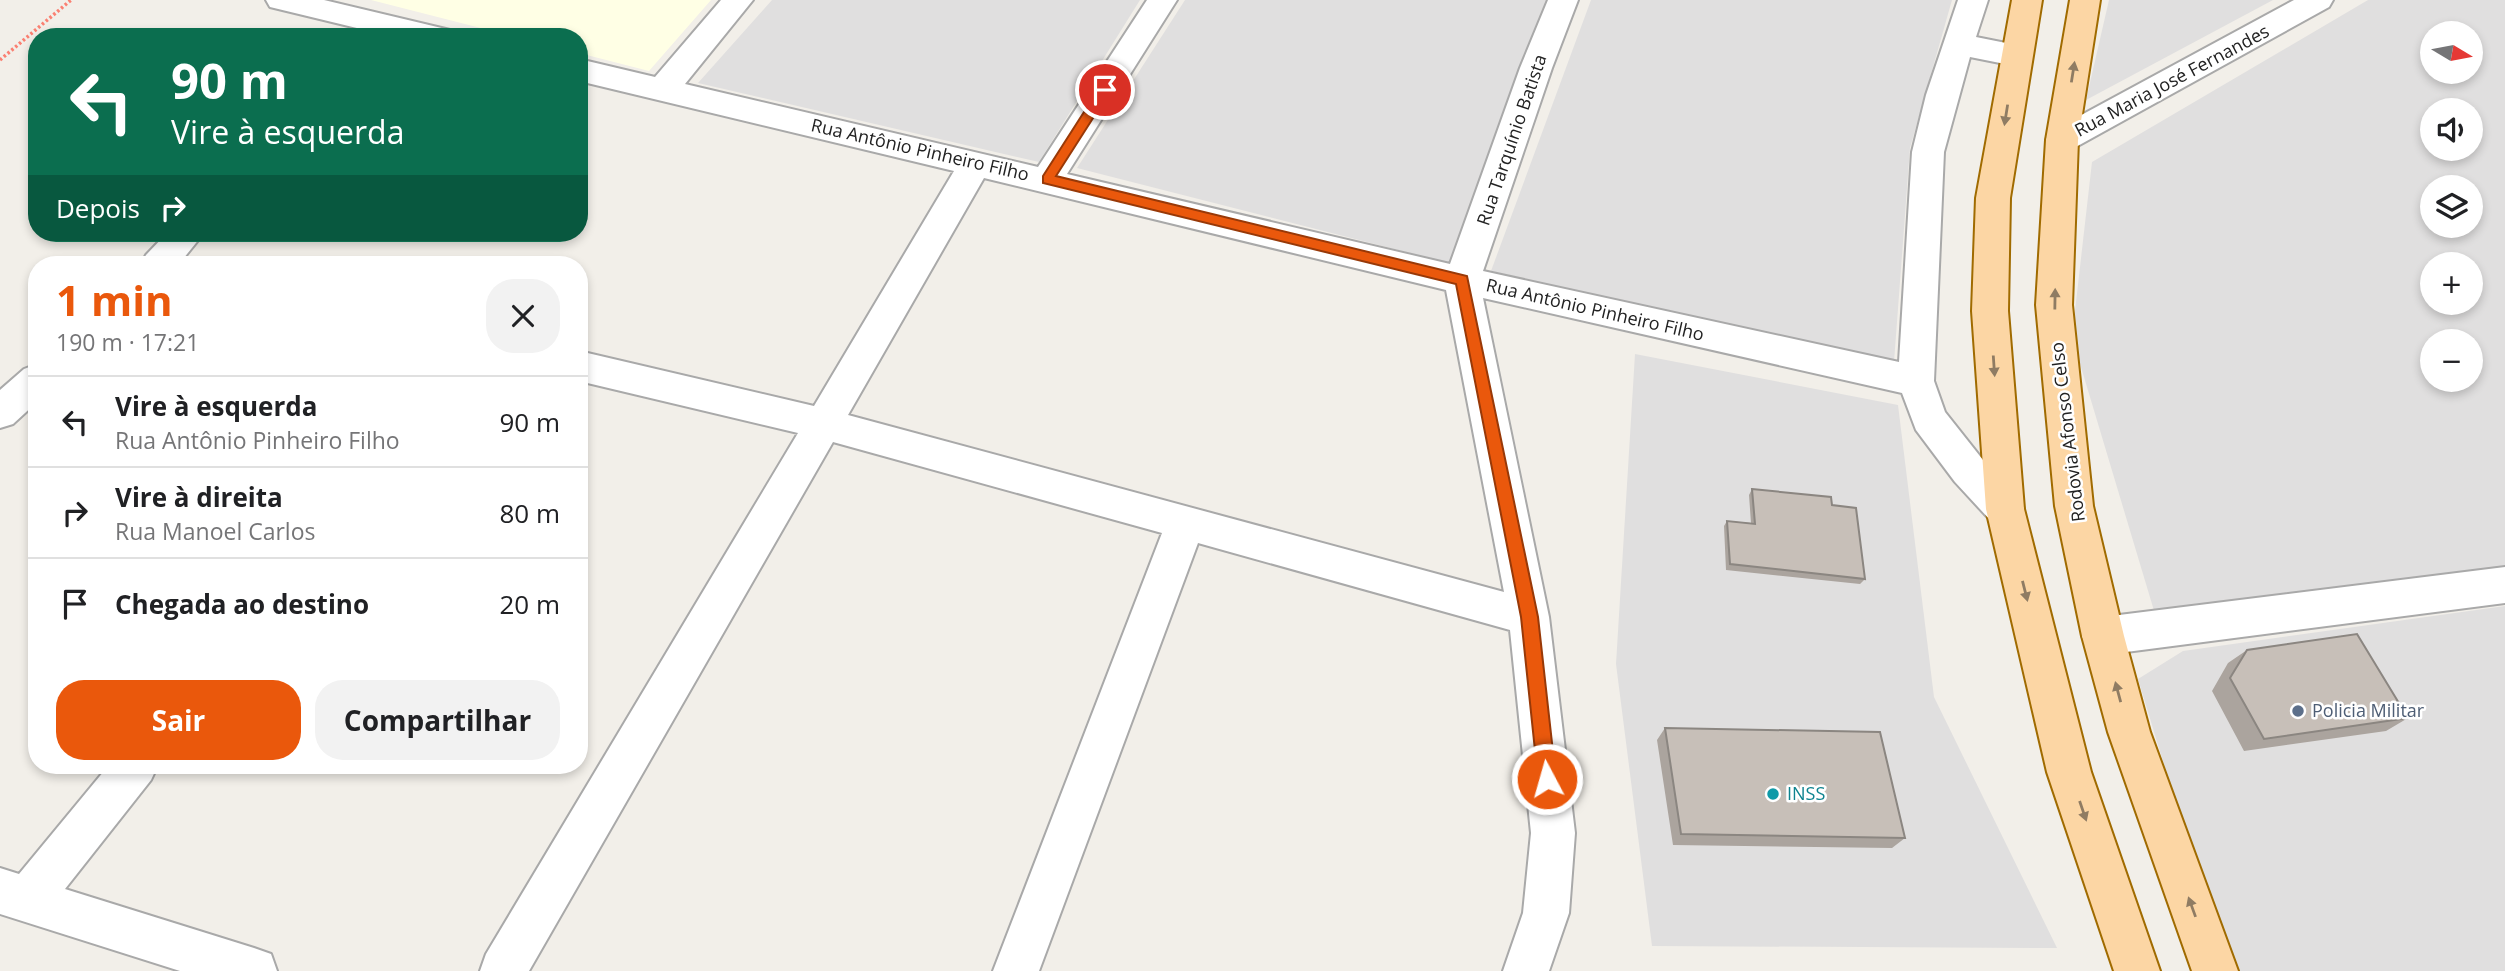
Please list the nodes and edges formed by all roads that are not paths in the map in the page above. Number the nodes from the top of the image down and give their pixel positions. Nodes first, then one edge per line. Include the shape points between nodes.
1 (281, 0) edge
2 (738, 0) edge
3 (1162, 0) edge
4 (1563, 0) edge
5 (1973, 0) edge
6 (2026, 0) edge
7 (2085, 0) edge
8 (2318, 0) edge
9 (367, 28) edge
10 (1960, 44) junction
11 (2015, 55) junction
12 (588, 72) edge
13 (662, 90) junction
14 (2062, 140) junction
15 (976, 163) junction
16 (1047, 179) junction
17 (179, 242) edge
18 (165, 256) edge
19 (1462, 280) junction
20 (588, 368) edge
21 (1916, 381) junction
22 (28, 388) edge
23 (0, 414) edge
24 (824, 424) junction
25 (2005, 509) junction
26 (1186, 523) junction
27 (2505, 585) edge
28 (1529, 617) junction
29 (2103, 636) junction
30 (128, 774) edge
31 (14, 896) edge
32 (254, 971) edge
33 (503, 971) edge
34 (1016, 971) edge
35 (1525, 971) edge
36 (2137, 971) edge
37 (2215, 971) edge

1 - 9 street
2 - 13 street
3 - 16 street
4 - 19 street, Rua Tarquínio Batista
5 - 10 street
6 - 11 main road
14 -> 7 main road, Rodovia Afonso Celso
8 - 14 street, Rua Maria José Fernandes
10 - 11 street
10 - 21 street via 1928,152
11 -> 25 main road via 1993,198 1990,311
12 - 13 street, Rua Antônio Pinheiro Filho
13 - 15 street, Rua Antônio Pinheiro Filho
29 -> 14 main road, Rodovia Afonso Celso via 2074,506 2054,305
15 - 16 street, Rua Antônio Pinheiro Filho
15 - 24 street
16 - 19 street, Rua Antônio Pinheiro Filho
17 - 18 street
19 - 21 street, Rua Antônio Pinheiro Filho
19 - 28 street
20 - 24 street
21 - 25 street via 1929,419
22 - 23 street
24 - 26 street
24 - 33 street
25 -> 36 main road via 2069,772
26 - 28 street
26 - 34 street
27 - 29 street
28 - 35 street via 1553,833 1546,913
37 -> 29 main road, Rodovia Afonso Celso via 2129,732
30 - 31 street
31 - 32 street

